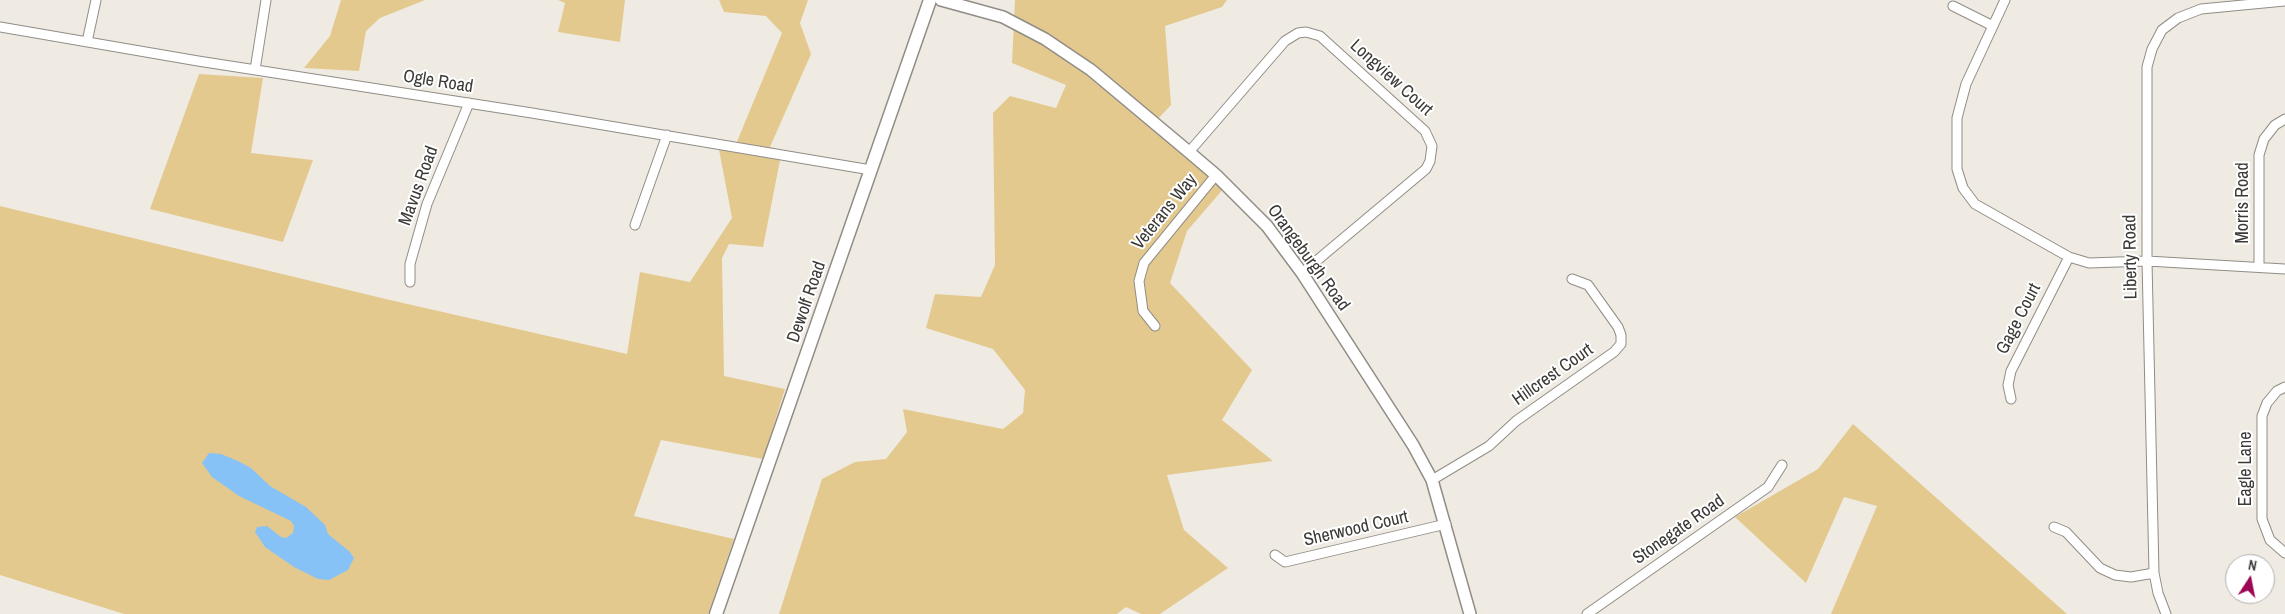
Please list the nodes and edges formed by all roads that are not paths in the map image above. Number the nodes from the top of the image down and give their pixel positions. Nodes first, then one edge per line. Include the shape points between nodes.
1 (96, 0) edge
2 (266, 0) edge
3 (930, 0) edge
4 (941, 0) edge
5 (2005, 0) edge
6 (2285, 1) edge
7 (2230, 3) edge
8 (1953, 6) dead end
9 (1993, 26) junction
10 (0, 27) edge
11 (87, 42) junction
12 (255, 70) junction
13 (469, 103) junction
14 (2285, 119) edge
15 (666, 135) junction
16 (1190, 152) junction
17 (871, 170) junction
18 (1216, 175) junction
19 (635, 225) dead end
20 (2069, 257) junction
21 (2147, 261) junction
22 (2259, 267) junction
23 (2285, 268) edge
24 (1302, 273) junction
25 (1572, 279) dead end
26 (410, 282) dead end
27 (1155, 326) dead end
28 (2285, 387) edge
29 (2011, 399) dead end
30 (1782, 465) dead end
31 (1432, 480) junction
32 (1446, 524) junction
33 (2054, 527) dead end
34 (2285, 553) edge
35 (1275, 555) dead end
36 (2154, 572) junction
37 (716, 614) edge
38 (1470, 614) edge
39 (1587, 614) edge
40 (2166, 614) edge

1 - 11 street
2 - 12 street
3 - 17 main road, Dewolf Road
4 - 16 street, Orangeburgh Road via 1003,17 1045,39 1090,70
5 - 9 street
6 - 7 street, Liberty Road
7 - 21 street, Liberty Road via 2178,18 2162,30 2152,49 2147,67
8 - 9 street
9 - 20 street via 1966,84 1957,118 1957,169 1963,188 1981,208
10 - 11 street, Ogle Road
11 - 12 street, Ogle Road
12 - 13 street, Ogle Road
13 - 15 street, Ogle Road
13 - 26 street, Mavus Road via 428,204 410,264
14 - 22 street, Morris Road via 2274,125 2264,138 2259,155
15 - 17 street, Ogle Road
15 - 19 street
16 - 18 street, Orangeburgh Road
16 - 24 street, Longview Court via 1285,41 1306,32 1320,36 1425,131 1432,146 1426,169
17 - 37 main road, Dewolf Road
18 - 24 street, Orangeburgh Road via 1267,226
18 - 27 street, Veterans Way via 1144,262 1139,281 1144,311
20 - 21 street via 2089,263
20 - 29 street, Gage Court via 2011,371 2008,385
21 - 22 street
21 - 36 street, Liberty Road
22 - 23 street
24 - 31 street, Orangeburgh Road via 1413,445
25 - 31 street, Hillcrest Court via 1588,285 1618,327 1622,335 1621,344 1516,421 1489,446
28 - 34 street, Eagle Lane via 2267,403 2262,416 2262,519 2270,540
30 - 39 street, Stonegate Road via 1768,487
31 - 32 street, Orangeburgh Road
32 - 35 street, Sherwood Court via 1285,562
32 - 38 street, Orangeburgh Road
33 - 36 street via 2066,532 2100,568 2115,575 2132,577
36 - 40 street, Liberty Road

